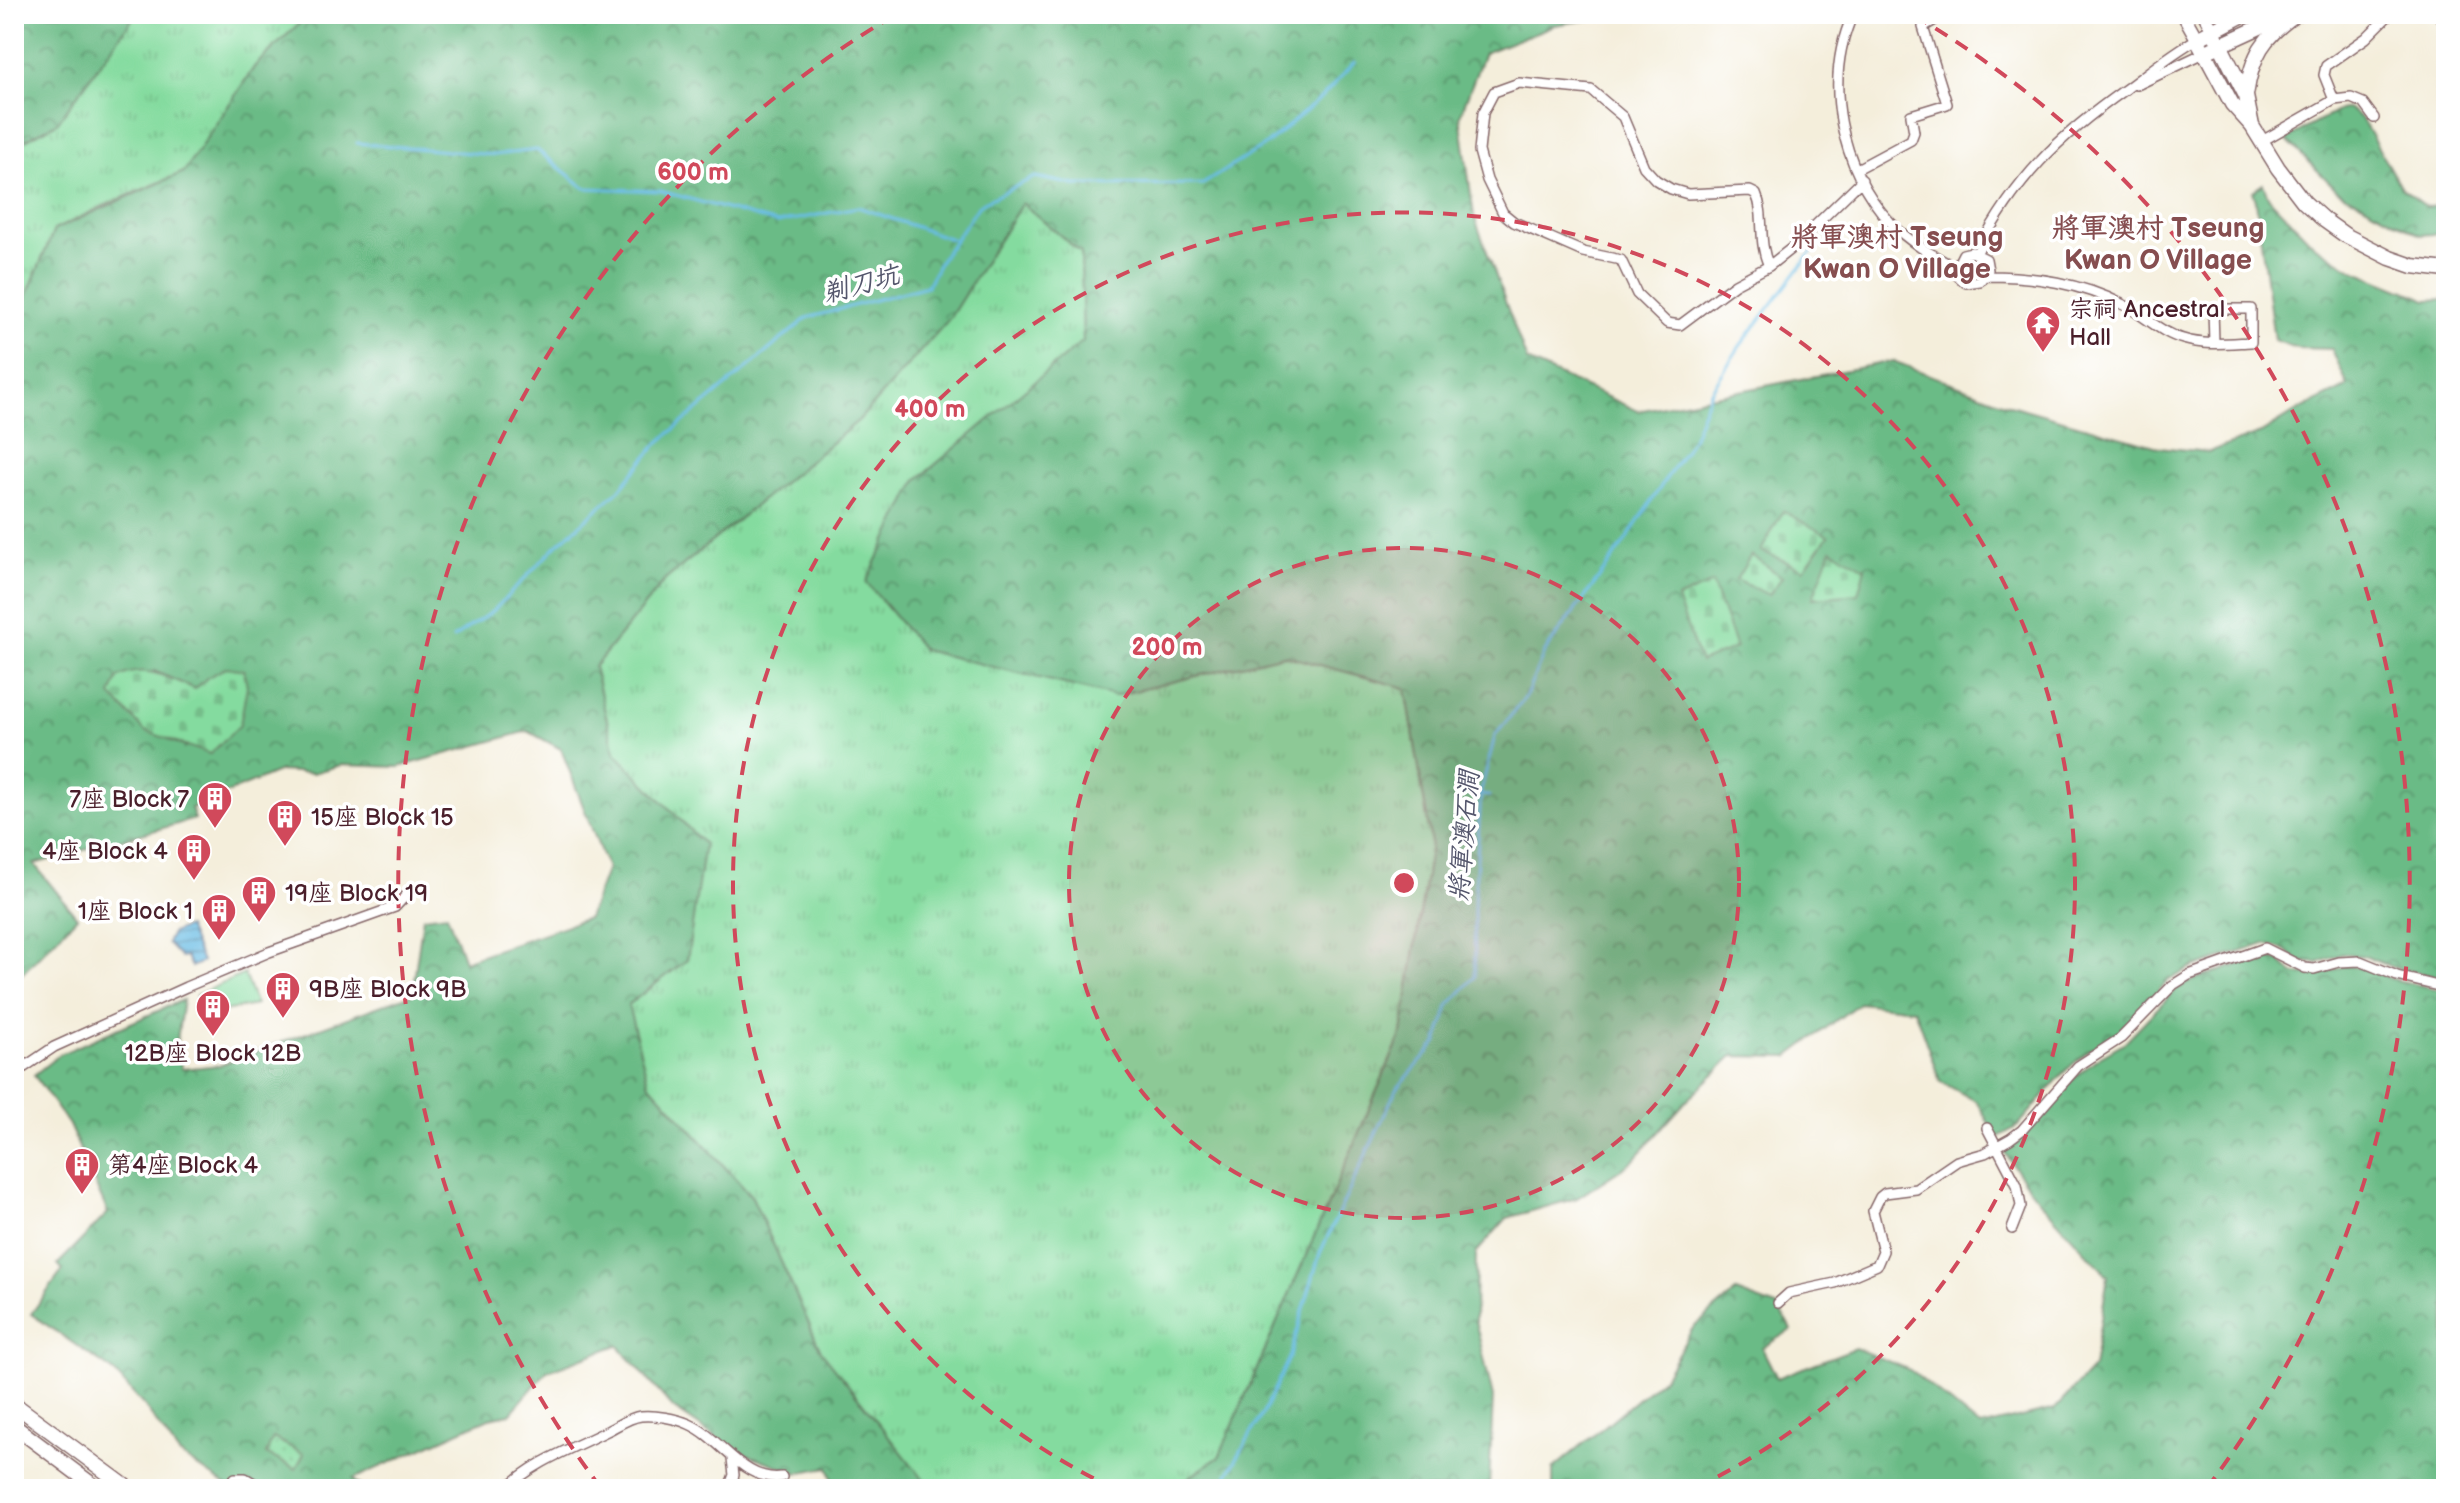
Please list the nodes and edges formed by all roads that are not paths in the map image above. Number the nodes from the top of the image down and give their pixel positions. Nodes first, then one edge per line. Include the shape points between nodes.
1 (1853, 14) edge
2 (1945, 14) edge
3 (2183, 14) edge
4 (2204, 14) edge
5 (2245, 14) edge
6 (2293, 14) edge
7 (2390, 14) edge
8 (2438, 14) edge
9 (2446, 27) edge
10 (2216, 38) junction
11 (2201, 46) junction
12 (2123, 91) junction
13 (2246, 96) junction
14 (2334, 100) junction
15 (2374, 118) dead end
16 (2252, 126) junction
17 (2262, 141) junction
18 (1857, 169) junction
19 (1862, 180) junction
20 (1977, 252) junction
21 (1769, 266) junction
22 (1956, 268) junction
23 (2446, 270) edge
24 (1986, 276) junction
25 (2214, 343) junction
26 (413, 888) dead end
27 (2446, 988) edge
28 (14, 1074) edge
29 (1987, 1128) dead end
30 (1998, 1147) junction
31 (2012, 1229) dead end
32 (1778, 1303) dead end
33 (14, 1404) edge
34 (14, 1426) edge
35 (732, 1456) junction
36 (782, 1477) dead end
37 (98, 1489) edge
38 (129, 1489) edge
39 (224, 1489) edge
40 (264, 1489) edge
41 (506, 1489) edge
42 (720, 1489) edge

1 - 18 street via 1842,45 1838,85 1842,128
2 - 18 street via 1923,27 1947,104 1911,115 1911,140
3 - 11 main road
4 - 10 main road
5 - 10 main road
6 - 10 main road
6 - 13 main road via 2265,40 2251,66
7 - 14 street via 2346,55 2326,66 2326,84
8 - 9 street
10 - 11 main road
10 - 13 main road
11 - 12 street
11 - 12 street via 2177,50
11 - 16 main road via 2232,104
12 - 20 street via 2047,152 2005,204
13 - 16 main road
14 - 15 street via 2358,100
14 - 17 street
16 - 17 main road
17 - 23 main road via 2304,202 2345,235 2413,266
18 - 19 street
19 - 21 street
19 - 22 street via 1875,203 1911,241
20 - 22 street via 1963,254
20 - 24 street via 1988,265
21 - 21 street via 1680,325 1667,323 1635,291 1621,260 1583,252 1503,213 1479,151 1488,100 1502,87 1519,83 1596,93 1623,117 1644,167 1656,180 1688,194 1756,194 1761,249
22 - 24 street via 1966,283
24 - 25 street via 2080,287 2125,306 2175,337
25 - 25 street via 2213,309 2251,309 2251,342
26 - 28 street via 395,907 186,987 54,1047
27 - 30 street via 2360,961 2310,969 2271,949 2249,952 2171,986 2121,1038 2078,1066 2022,1130
29 - 30 street
30 - 31 street via 2021,1206
30 - 32 street via 1957,1161 1916,1189 1885,1193 1873,1211 1883,1251 1879,1264 1835,1283 1789,1293
33 - 38 main road
34 - 37 main road
35 - 36 street via 737,1464 770,1478
35 - 41 street via 691,1425 638,1416 535,1466
35 - 42 street via 734,1475 730,1485
39 - 40 street via 235,1478

